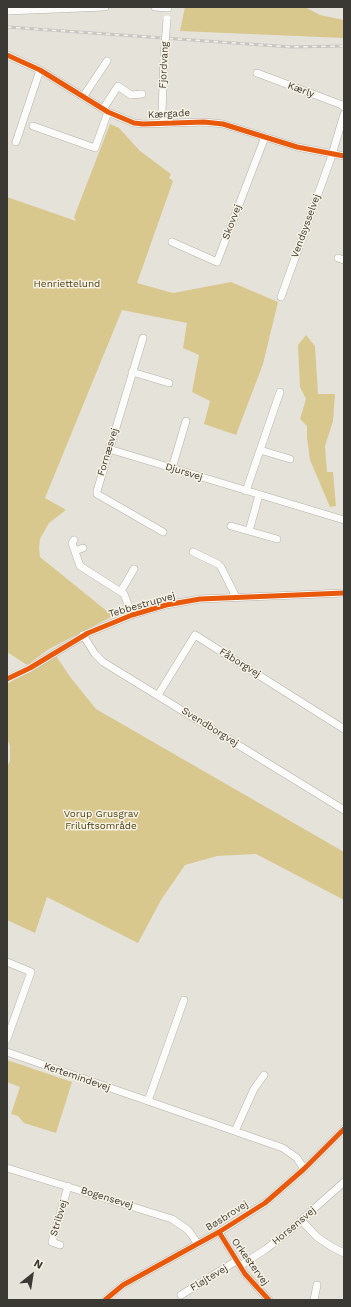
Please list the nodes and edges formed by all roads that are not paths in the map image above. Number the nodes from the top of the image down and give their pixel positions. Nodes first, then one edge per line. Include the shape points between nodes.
1 (105, 7) edge
2 (155, 7) edge
3 (57, 8) edge
4 (168, 8) edge
5 (7, 11) edge
6 (7, 55) edge
7 (107, 61) dead end
8 (40, 70) junction
9 (257, 73) dead end
10 (142, 94) dead end
11 (83, 97) junction
12 (344, 107) edge
13 (106, 110) junction
14 (344, 114) edge
15 (164, 123) junction
16 (33, 126) dead end
17 (265, 137) junction
18 (16, 142) dead end
19 (331, 155) junction
20 (344, 156) edge
21 (172, 242) dead end
22 (281, 297) dead end
23 (142, 338) dead end
24 (132, 372) junction
25 (169, 383) dead end
26 (280, 392) dead end
27 (186, 421) dead end
28 (109, 448) junction
29 (260, 450) junction
30 (290, 459) dead end
31 (172, 468) junction
32 (246, 491) junction
33 (259, 494) junction
34 (344, 520) edge
35 (231, 526) dead end
36 (249, 531) junction
37 (163, 532) dead end
38 (277, 539) dead end
39 (74, 540) dead end
40 (83, 548) dead end
41 (74, 551) junction
42 (192, 552) dead end
43 (134, 569) dead end
44 (121, 592) junction
45 (344, 593) edge
46 (236, 597) junction
47 (132, 615) junction
48 (83, 635) junction
49 (7, 679) edge
50 (158, 695) junction
51 (344, 729) edge
52 (344, 810) edge
53 (7, 962) edge
54 (184, 1000) dead end
55 (7, 1039) edge
56 (7, 1052) edge
57 (264, 1076) dead end
58 (148, 1101) junction
59 (344, 1129) edge
60 (235, 1131) junction
61 (7, 1168) edge
62 (304, 1169) junction
63 (344, 1182) edge
64 (68, 1186) junction
65 (301, 1220) junction
66 (219, 1232) junction
67 (60, 1244) dead end
68 (198, 1244) junction
69 (344, 1253) edge
70 (238, 1264) junction
71 (317, 1285) dead end
72 (181, 1295) dead end
73 (105, 1300) edge
74 (269, 1300) edge
75 (314, 1300) edge

1 - 3 street
2 - 4 street
3 - 5 street
4 - 15 street, Fjordvang, bridge via 162,113
6 - 8 street, Kærgade
7 - 11 street
8 - 11 street, Kærgade
8 - 18 street
9 - 12 street, Kærly
10 - 13 street via 131,95 118,86
11 - 13 street, Kærgade
13 - 15 street, Kærgade via 134,123
13 - 16 street via 94,148
14 - 19 street, Vendsysselvej
15 - 17 street, Kærgade via 223,124
17 - 19 street, Kærgade
17 - 21 street, Skovvej via 217,262
19 - 20 street, Kærgade
19 - 22 street, Vendsysselvej
23 - 24 street, Fornæsvej
24 - 25 street
24 - 28 street, Fornæsvej
26 - 29 street
27 - 31 street
28 - 31 street, Djursvej
28 - 37 street, Fornæsvej via 97,494
29 - 30 street
29 - 32 street
31 - 32 street, Djursvej
32 - 33 street, Djursvej
33 - 34 street, Djursvej
33 - 36 street
35 - 36 street
36 - 38 street
39 - 41 street
40 - 41 street
41 - 44 street via 80,566
42 - 46 street via 221,567
43 - 44 street
44 - 47 street
45 - 46 street, Tebbestrupvej
46 - 47 street, Tebbestrupvej via 188,601
47 - 48 street, Tebbestrupvej
48 - 49 street, Tebbestrupvej via 30,668
48 - 50 street, Svendborgvej via 103,662
50 - 51 street, Fåborgvej via 195,635
50 - 52 street, Svendborgvej
53 - 55 street via 31,972
54 - 58 street
56 - 58 street, Kertemindevej
57 - 60 street via 254,1089
58 - 60 street, Kertemindevej
59 - 62 street, Bøsbrovej
60 - 62 street, Kertemindevej via 283,1148 297,1158
61 - 64 street, Bogensevej
62 - 66 street, Bøsbrovej via 265,1203
63 - 65 street, Horsensvej
64 - 67 street, Stribvej via 52,1242
64 - 68 street, Bogensevej via 172,1219 188,1230
65 - 69 street via 322,1240
65 - 70 street, Horsensvej via 266,1249
66 - 68 street, Bøsbrovej
66 - 70 street, Orkestervej
68 - 73 street, Bøsbrovej via 123,1285
70 - 72 street, Fløjtevej
70 - 74 street, Orkestervej
71 - 75 street

